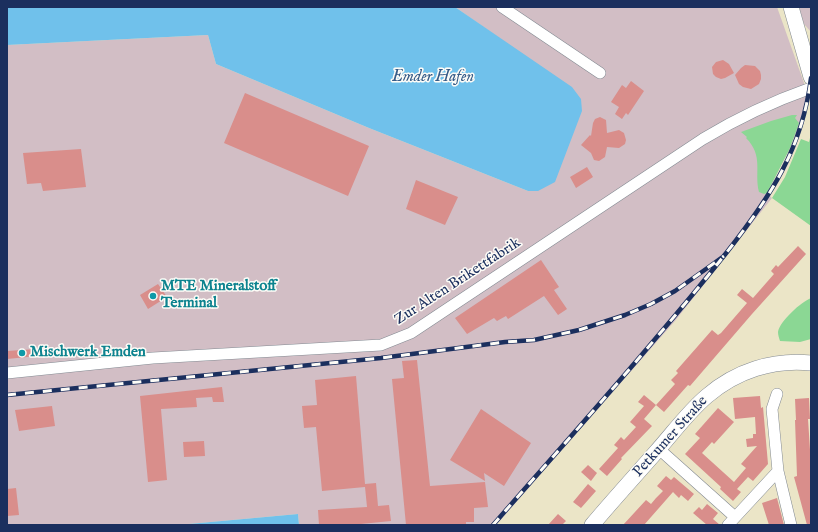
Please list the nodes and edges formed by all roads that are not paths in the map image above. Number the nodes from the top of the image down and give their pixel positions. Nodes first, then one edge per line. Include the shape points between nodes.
1 (502, 7) edge
2 (791, 7) edge
3 (600, 74) dead end
4 (811, 77) edge
5 (811, 88) edge
6 (811, 363) edge
7 (7, 373) edge
8 (777, 394) dead end
9 (659, 449) junction
10 (778, 470) junction
11 (731, 521) edge
12 (592, 525) edge
13 (791, 525) edge

1 - 3 street
2 - 4 main road
5 - 7 street, Zur Alten Brikettfabrik via 709,135 411,333 381,345 153,358
6 - 9 main road, Petkumer Straße via 787,362 764,366 736,376 707,396
8 - 10 street via 772,409
9 - 11 street
9 - 12 main road, Petkumer Straße
10 - 11 street
10 - 13 street

